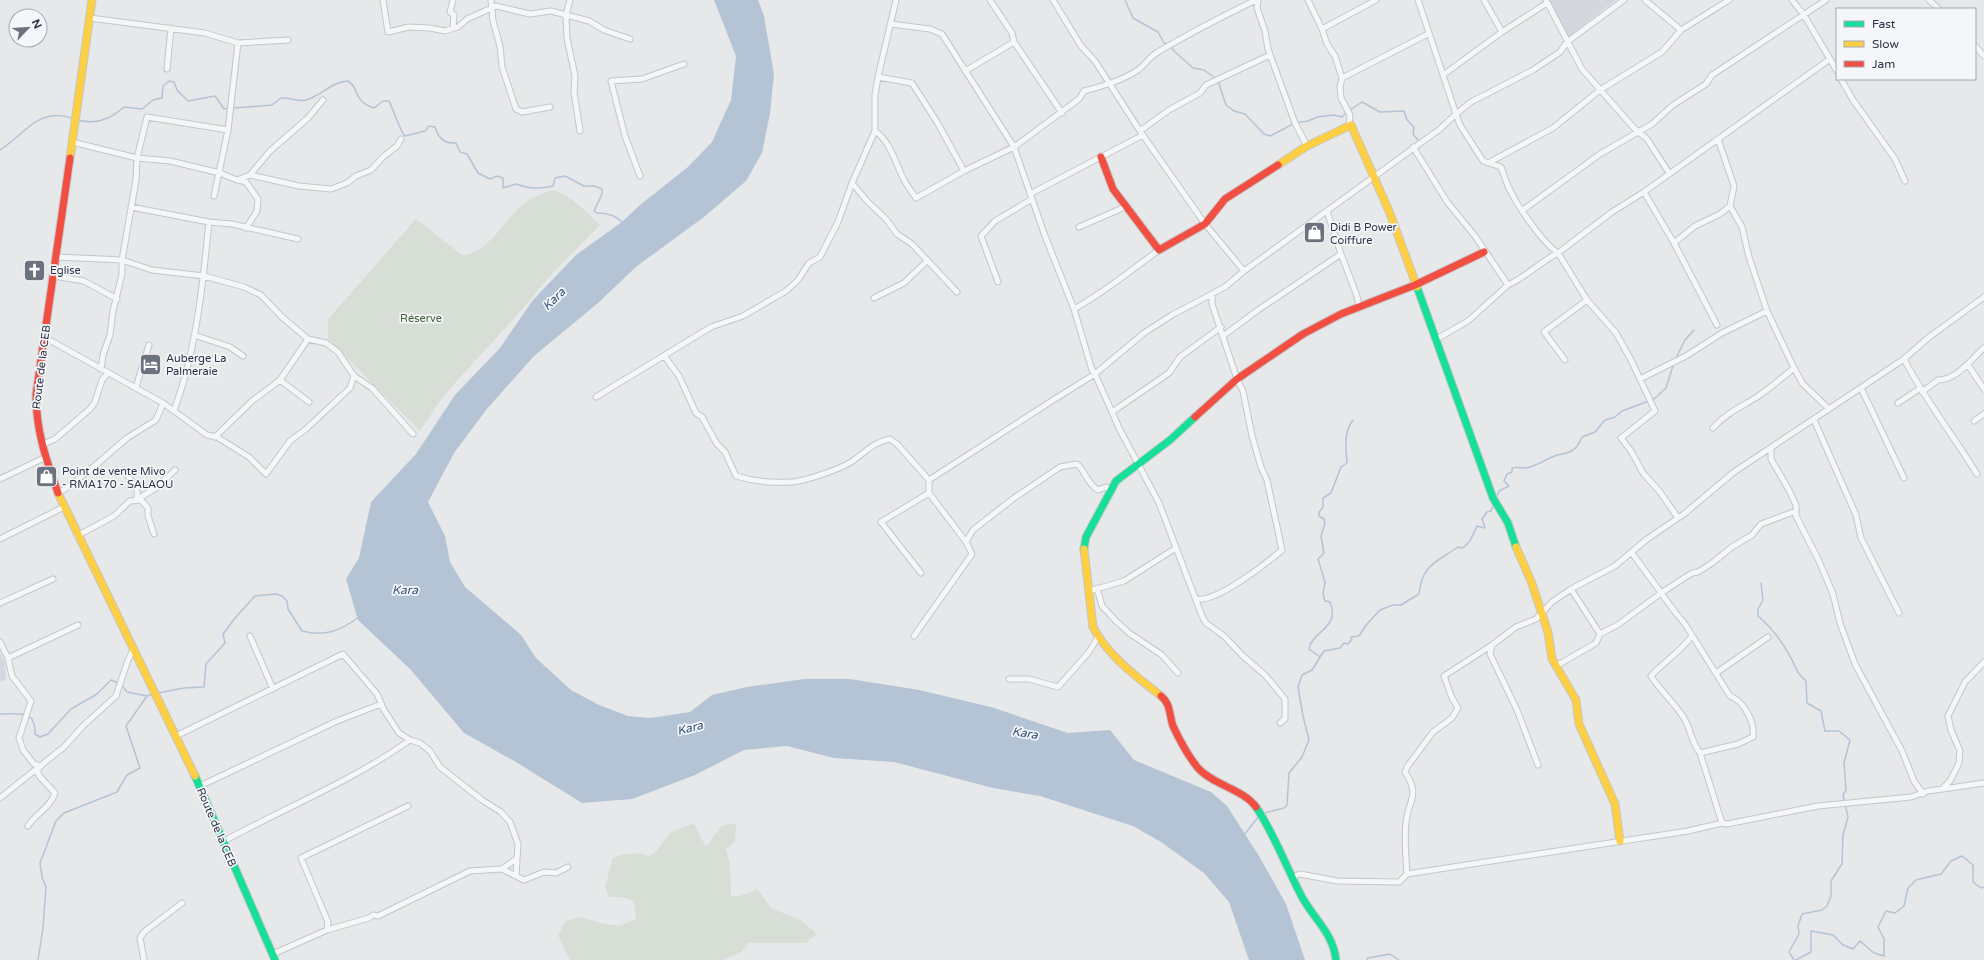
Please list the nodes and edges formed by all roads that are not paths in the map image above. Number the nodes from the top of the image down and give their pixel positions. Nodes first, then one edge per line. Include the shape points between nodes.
1 (92, 0) edge
2 (383, 0) edge
3 (453, 0) edge
4 (491, 0) edge
5 (570, 0) edge
6 (896, 0) edge
7 (990, 0) edge
8 (1053, 0) edge
9 (1257, 0) edge
10 (1308, 0) edge
11 (1376, 0) edge
12 (1418, 0) edge
13 (1484, 0) edge
14 (1624, 0) edge
15 (1645, 0) edge
16 (1730, 0) edge
17 (1792, 0) edge
18 (1826, 0) edge
19 (1929, 0) edge
20 (1546, 2) edge
21 (492, 7) junction
22 (1938, 8) edge
23 (566, 15) junction
24 (1804, 15) junction
25 (90, 18) junction
26 (891, 24) junction
27 (171, 28) junction
28 (453, 28) junction
29 (1322, 29) junction
30 (1681, 30) junction
31 (1502, 32) junction
32 (1428, 34) junction
33 (630, 39) dead end
34 (288, 40) dead end
35 (1014, 42) junction
36 (1568, 42) junction
37 (238, 43) junction
38 (1976, 47) edge
39 (1270, 55) junction
40 (1984, 56) edge
41 (1830, 59) junction
42 (684, 64) dead end
43 (167, 69) dead end
44 (1836, 69) edge
45 (965, 71) junction
46 (1443, 75) junction
47 (878, 77) junction
48 (1342, 78) junction
49 (1842, 80) edge
50 (1109, 85) junction
51 (1600, 90) junction
52 (323, 100) dead end
53 (550, 106) dead end
54 (1062, 113) junction
55 (1456, 114) junction
56 (1351, 125) junction
57 (228, 130) junction
58 (580, 131) dead end
59 (875, 131) junction
60 (1640, 131) junction
61 (1142, 133) junction
62 (401, 139) dead end
63 (1718, 139) junction
64 (72, 142) junction
65 (1307, 146) junction
66 (1014, 147) junction
67 (1413, 147) junction
68 (1101, 157) junction
69 (137, 158) junction
70 (1488, 163) junction
71 (964, 171) junction
72 (220, 173) junction
73 (1669, 173) junction
74 (250, 175) junction
75 (640, 176) dead end
76 (1374, 176) junction
77 (237, 180) junction
78 (1905, 181) dead end
79 (852, 183) junction
80 (1644, 192) junction
81 (214, 196) dead end
82 (1031, 197) junction
83 (1730, 206) junction
84 (131, 207) junction
85 (1124, 207) junction
86 (1523, 210) junction
87 (1327, 211) junction
88 (209, 222) junction
89 (1205, 224) junction
90 (1079, 227) dead end
91 (246, 228) junction
92 (298, 239) dead end
93 (1674, 243) junction
94 (1159, 250) junction
95 (1484, 252) junction
96 (1558, 253) junction
97 (1341, 254) junction
98 (57, 257) junction
99 (122, 260) junction
100 (927, 261) junction
101 (1244, 272) junction
102 (54, 276) junction
103 (204, 276) junction
104 (998, 282) dead end
105 (1415, 285) junction
106 (1508, 285) junction
107 (957, 292) dead end
108 (1212, 294) junction
109 (1984, 297) edge
110 (117, 298) junction
111 (874, 298) dead end
112 (1586, 300) junction
113 (1359, 306) junction
114 (1074, 309) junction
115 (1767, 311) junction
116 (1717, 325) dead end
117 (1221, 327) junction
118 (194, 336) junction
119 (1223, 336) junction
120 (44, 337) junction
121 (308, 339) junction
122 (1435, 340) junction
123 (149, 345) dead end
124 (1984, 348) edge
125 (243, 356) dead end
126 (665, 357) junction
127 (1904, 359) junction
128 (1564, 360) dead end
129 (1968, 366) junction
130 (1794, 368) junction
131 (101, 369) junction
132 (108, 373) junction
133 (1096, 374) junction
134 (354, 376) junction
135 (1236, 379) junction
136 (1640, 379) junction
137 (280, 380) junction
138 (136, 387) junction
139 (1861, 388) junction
140 (1984, 389) edge
141 (1920, 391) junction
142 (596, 396) dead end
143 (308, 402) dead end
144 (163, 403) junction
145 (1898, 403) dead end
146 (1829, 409) junction
147 (174, 410) junction
148 (1112, 412) junction
149 (1984, 414) edge
150 (1814, 420) junction
151 (1974, 421) dead end
152 (1714, 428) dead end
153 (413, 434) dead end
154 (215, 437) junction
155 (41, 446) junction
156 (1771, 448) junction
157 (44, 458) junction
158 (1138, 463) junction
159 (175, 470) dead end
160 (1977, 474) dead end
161 (127, 475) dead end
162 (1904, 478) dead end
163 (0, 479) edge
164 (929, 480) junction
165 (1111, 491) junction
166 (929, 493) junction
167 (58, 494) junction
168 (136, 500) junction
169 (64, 508) junction
170 (1796, 510) junction
171 (1678, 518) junction
172 (154, 534) dead end
173 (77, 536) junction
174 (0, 539) edge
175 (966, 542) junction
176 (1176, 548) junction
177 (1632, 552) junction
178 (921, 573) dead end
179 (53, 579) dead end
180 (1571, 589) junction
181 (1093, 590) junction
182 (1661, 593) junction
183 (1196, 599) junction
184 (0, 603) edge
185 (1542, 613) junction
186 (1899, 613) dead end
187 (78, 625) dead end
188 (1600, 634) junction
189 (250, 636) dead end
190 (914, 636) dead end
191 (1692, 636) junction
192 (1098, 637) junction
193 (1768, 637) dead end
194 (0, 642) edge
195 (1492, 645) junction
196 (134, 650) junction
197 (8, 658) junction
198 (1984, 662) edge
199 (1556, 666) junction
200 (1716, 672) junction
201 (1178, 673) dead end
202 (1009, 679) dead end
203 (273, 689) junction
204 (382, 704) junction
205 (1280, 723) dead end
206 (176, 736) junction
207 (410, 740) junction
208 (1700, 753) junction
209 (1538, 765) dead end
210 (41, 766) junction
211 (1984, 783) edge
212 (200, 786) junction
213 (1942, 789) junction
214 (1923, 794) junction
215 (0, 798) edge
216 (408, 806) dead end
217 (1722, 823) junction
218 (28, 826) dead end
219 (224, 841) junction
220 (1620, 841) junction
221 (516, 859) junction
222 (568, 867) dead end
223 (502, 869) junction
224 (1407, 874) junction
225 (516, 876) junction
226 (1293, 877) junction
227 (182, 903) dead end
228 (327, 930) junction
229 (274, 957) edge
230 (144, 960) edge
231 (1336, 960) edge

1 - 25 street, Route de la CEB
2 - 28 street via 388,32 409,27 430,28 441,32
3 - 28 street via 450,12 454,15
4 - 21 street
5 - 23 street
6 - 26 street
7 - 35 street via 1012,33
8 - 50 street
9 - 39 street
9 - 50 street via 1180,38 1152,56 1138,70
10 - 29 street
11 - 29 street
12 - 32 street
13 - 31 street
14 - 36 street
15 - 30 street
16 - 30 street
17 - 24 street
18 - 24 street
19 - 22 street
20 - 31 street
20 - 36 street
21 - 23 street via 530,14 551,11
21 - 28 street
21 - 53 street via 502,67 516,109 522,112
23 - 33 street via 589,21 604,30
23 - 58 street
24 - 41 street
24 - 60 street via 1712,75 1706,84 1673,105
25 - 27 street
25 - 64 street, Route de la CEB
26 - 45 street via 922,27 942,34
26 - 47 street
27 - 37 street via 205,33
27 - 43 street
29 - 48 street
30 - 51 street via 1662,52
31 - 46 street
32 - 46 street
32 - 48 street
34 - 37 street
35 - 45 street
35 - 54 street
36 - 51 street via 1582,69
36 - 55 street via 1560,52 1533,70 1471,102
37 - 57 street
38 - 40 street
39 - 61 street via 1206,85 1200,93 1169,110
39 - 65 street
41 - 44 street
41 - 63 street
42 - 75 street via 642,79 611,81 624,136
45 - 66 street
46 - 55 street
47 - 59 street
47 - 71 street via 912,83
48 - 56 street via 1341,98 1350,115
49 - 78 street via 1895,159
50 - 54 street via 1084,91 1079,99
50 - 61 street
51 - 60 street via 1634,128
51 - 70 street via 1553,128
52 - 74 street via 308,118 270,151
54 - 66 street
55 - 67 street via 1440,129
55 - 70 street via 1471,143 1483,161
56 - 65 street
56 - 76 street
57 - 69 street via 147,117
57 - 72 street
59 - 71 street via 897,161 916,198
59 - 79 street
60 - 73 street
60 - 86 street via 1600,154
61 - 68 street
61 - 89 street
62 - 74 street via 371,170 331,189 299,186
63 - 73 street
63 - 83 street via 1734,186
64 - 69 street
64 - 98 street, Route de la CEB
65 - 89 street via 1224,199
66 - 71 street
66 - 82 street
67 - 76 street
67 - 95 street via 1448,203 1475,236
68 - 82 street
68 - 85 street via 1113,189
69 - 72 street via 170,161
69 - 84 street
70 - 86 street via 1501,167 1510,190
72 - 77 street
72 - 81 street
73 - 80 street
74 - 77 street
76 - 87 street
76 - 105 street
77 - 91 street via 246,182 258,199 256,211
79 - 100 street via 897,234 912,244
79 - 126 street via 838,222 822,253 805,267 792,285 743,316 711,327 669,351
80 - 93 street
80 - 96 street via 1612,212
82 - 104 street via 995,221 981,236
82 - 114 street
83 - 93 street via 1695,226
83 - 115 street via 1742,227
84 - 88 street
84 - 99 street
85 - 90 street
85 - 94 street
86 - 96 street via 1548,244
87 - 97 street
87 - 101 street
88 - 91 street
88 - 103 street
89 - 94 street
89 - 101 street
91 - 92 street
93 - 116 street
94 - 114 street via 1096,297
95 - 105 street
95 - 106 street
96 - 106 street
96 - 112 street
97 - 113 street
97 - 119 street
98 - 99 street
98 - 102 street, Route de la CEB
99 - 103 street via 152,270
99 - 110 street
100 - 107 street
100 - 111 street via 904,283
101 - 108 street
102 - 110 street via 84,281
102 - 120 street, Route de la CEB
103 - 118 street
103 - 121 street via 244,287 261,295
105 - 113 street
105 - 122 street
106 - 122 street via 1468,322
108 - 117 street via 1212,304
108 - 133 street via 1144,333
109 - 127 street
110 - 131 street
112 - 128 street via 1544,332
112 - 136 street via 1616,333
113 - 135 street via 1303,334
114 - 133 street via 1088,359
115 - 130 street
115 - 136 street
117 - 119 street
117 - 148 street via 1180,357 1169,373
118 - 125 street via 230,347
118 - 147 street via 184,384
119 - 135 street
120 - 131 street
120 - 155 street, Route de la CEB via 36,395 36,417
121 - 134 street via 326,343 338,352
121 - 137 street
122 - 185 street via 1495,501 1508,523 1519,558 1531,581
123 - 138 street
124 - 129 street
126 - 142 street
126 - 164 street via 679,376 696,413 702,417 717,444 725,452 736,476 792,482 831,471 849,463 879,441 890,439
127 - 139 street
127 - 141 street
129 - 140 street
129 - 141 street
130 - 146 street via 1803,384
130 - 152 street via 1756,398 1735,408
131 - 132 street
132 - 138 street
132 - 155 street via 102,380 90,409 55,439
133 - 148 street
133 - 164 street
134 - 153 street via 372,388
134 - 154 street via 350,388 290,441 266,474 249,457
135 - 158 street via 1170,440
135 - 183 street via 1243,391 1252,436 1261,467 1268,480 1282,550 1225,590 1202,600
136 - 171 street via 1655,411 1621,438 1643,473
137 - 143 street
137 - 154 street via 252,401
138 - 144 street
139 - 146 street
139 - 162 street
141 - 145 street
141 - 160 street
144 - 147 street
144 - 167 street via 156,420 127,438
146 - 150 street
147 - 154 street via 207,435
148 - 158 street
149 - 151 street
150 - 156 street
150 - 186 street via 1856,515 1861,538
155 - 157 street, Route de la CEB
156 - 170 street via 1771,459 1789,490
156 - 171 street via 1734,472
157 - 163 street
157 - 167 street, Route de la CEB
158 - 165 street via 1116,481
158 - 176 street via 1159,503
159 - 168 street via 156,488
161 - 168 street via 139,492
164 - 166 street
165 - 175 street via 1106,487 1098,490 1092,487 1078,464 1068,464 1014,498 973,530
165 - 181 street via 1086,537 1084,562
166 - 175 street
166 - 178 street via 882,522
167 - 169 street, Route de la CEB
168 - 172 street via 141,500 148,508
168 - 173 street via 130,501 114,516
169 - 173 street, Route de la CEB
169 - 174 street
170 - 182 street via 1760,524 1752,535 1712,563
170 - 214 street via 1796,516 1833,594 1840,623 1855,664
171 - 177 street
173 - 196 street, Route de la CEB
175 - 190 street via 972,554
176 - 181 street via 1124,581
176 - 183 street
177 - 180 street via 1615,566
177 - 182 street
179 - 184 street
180 - 185 street via 1552,602
180 - 188 street
181 - 192 street via 1093,628
181 - 201 street via 1102,606 1116,621 1162,655
182 - 188 street via 1619,624
182 - 191 street
183 - 205 street via 1206,623 1224,636 1265,675 1285,699 1285,718
185 - 195 street via 1536,619 1516,627
185 - 199 street via 1552,659
187 - 197 street
188 - 199 street via 1596,643
189 - 203 street
191 - 200 street
191 - 208 street via 1651,676 1685,719 1693,745
192 - 202 street via 1058,687 1029,679
192 - 226 street via 1119,662 1167,701 1180,740 1200,770 1251,800 1261,814
193 - 200 street
194 - 197 street
195 - 209 street via 1490,654 1514,702
195 - 224 street via 1444,676 1458,708 1452,718 1433,732 1405,772 1414,788 1406,823
196 - 206 street, Route de la CEB
196 - 210 street via 116,696
197 - 210 street via 12,676 31,701 18,738 34,764
198 - 213 street via 1965,682 1948,716 1960,751 1960,763
199 - 220 street via 1576,700 1579,724 1615,804
200 - 208 street via 1730,696 1743,705 1752,723 1753,737 1738,744
203 - 204 street via 343,654 377,694
203 - 206 street
204 - 207 street via 399,733
204 - 212 street via 337,721
206 - 212 street, Route de la CEB
207 - 219 street via 343,780
207 - 221 street via 420,743 430,751 440,767 501,812 510,822 518,844
208 - 217 street
210 - 215 street
210 - 218 street via 37,771 40,778 55,793
211 - 213 street
212 - 219 street, Route de la CEB
213 - 214 street
214 - 217 street via 1818,806
216 - 228 street via 301,858 328,922
217 - 220 street
219 - 229 street, Route de la CEB
220 - 224 street
221 - 223 street
221 - 225 street
222 - 225 street via 556,873 544,872 524,880
223 - 225 street
223 - 228 street via 470,871 378,916 373,915
224 - 226 street via 1399,882 1384,883 1337,880 1300,874
226 - 231 street via 1310,911 1328,932 1336,950
227 - 230 street via 140,938
228 - 229 street

